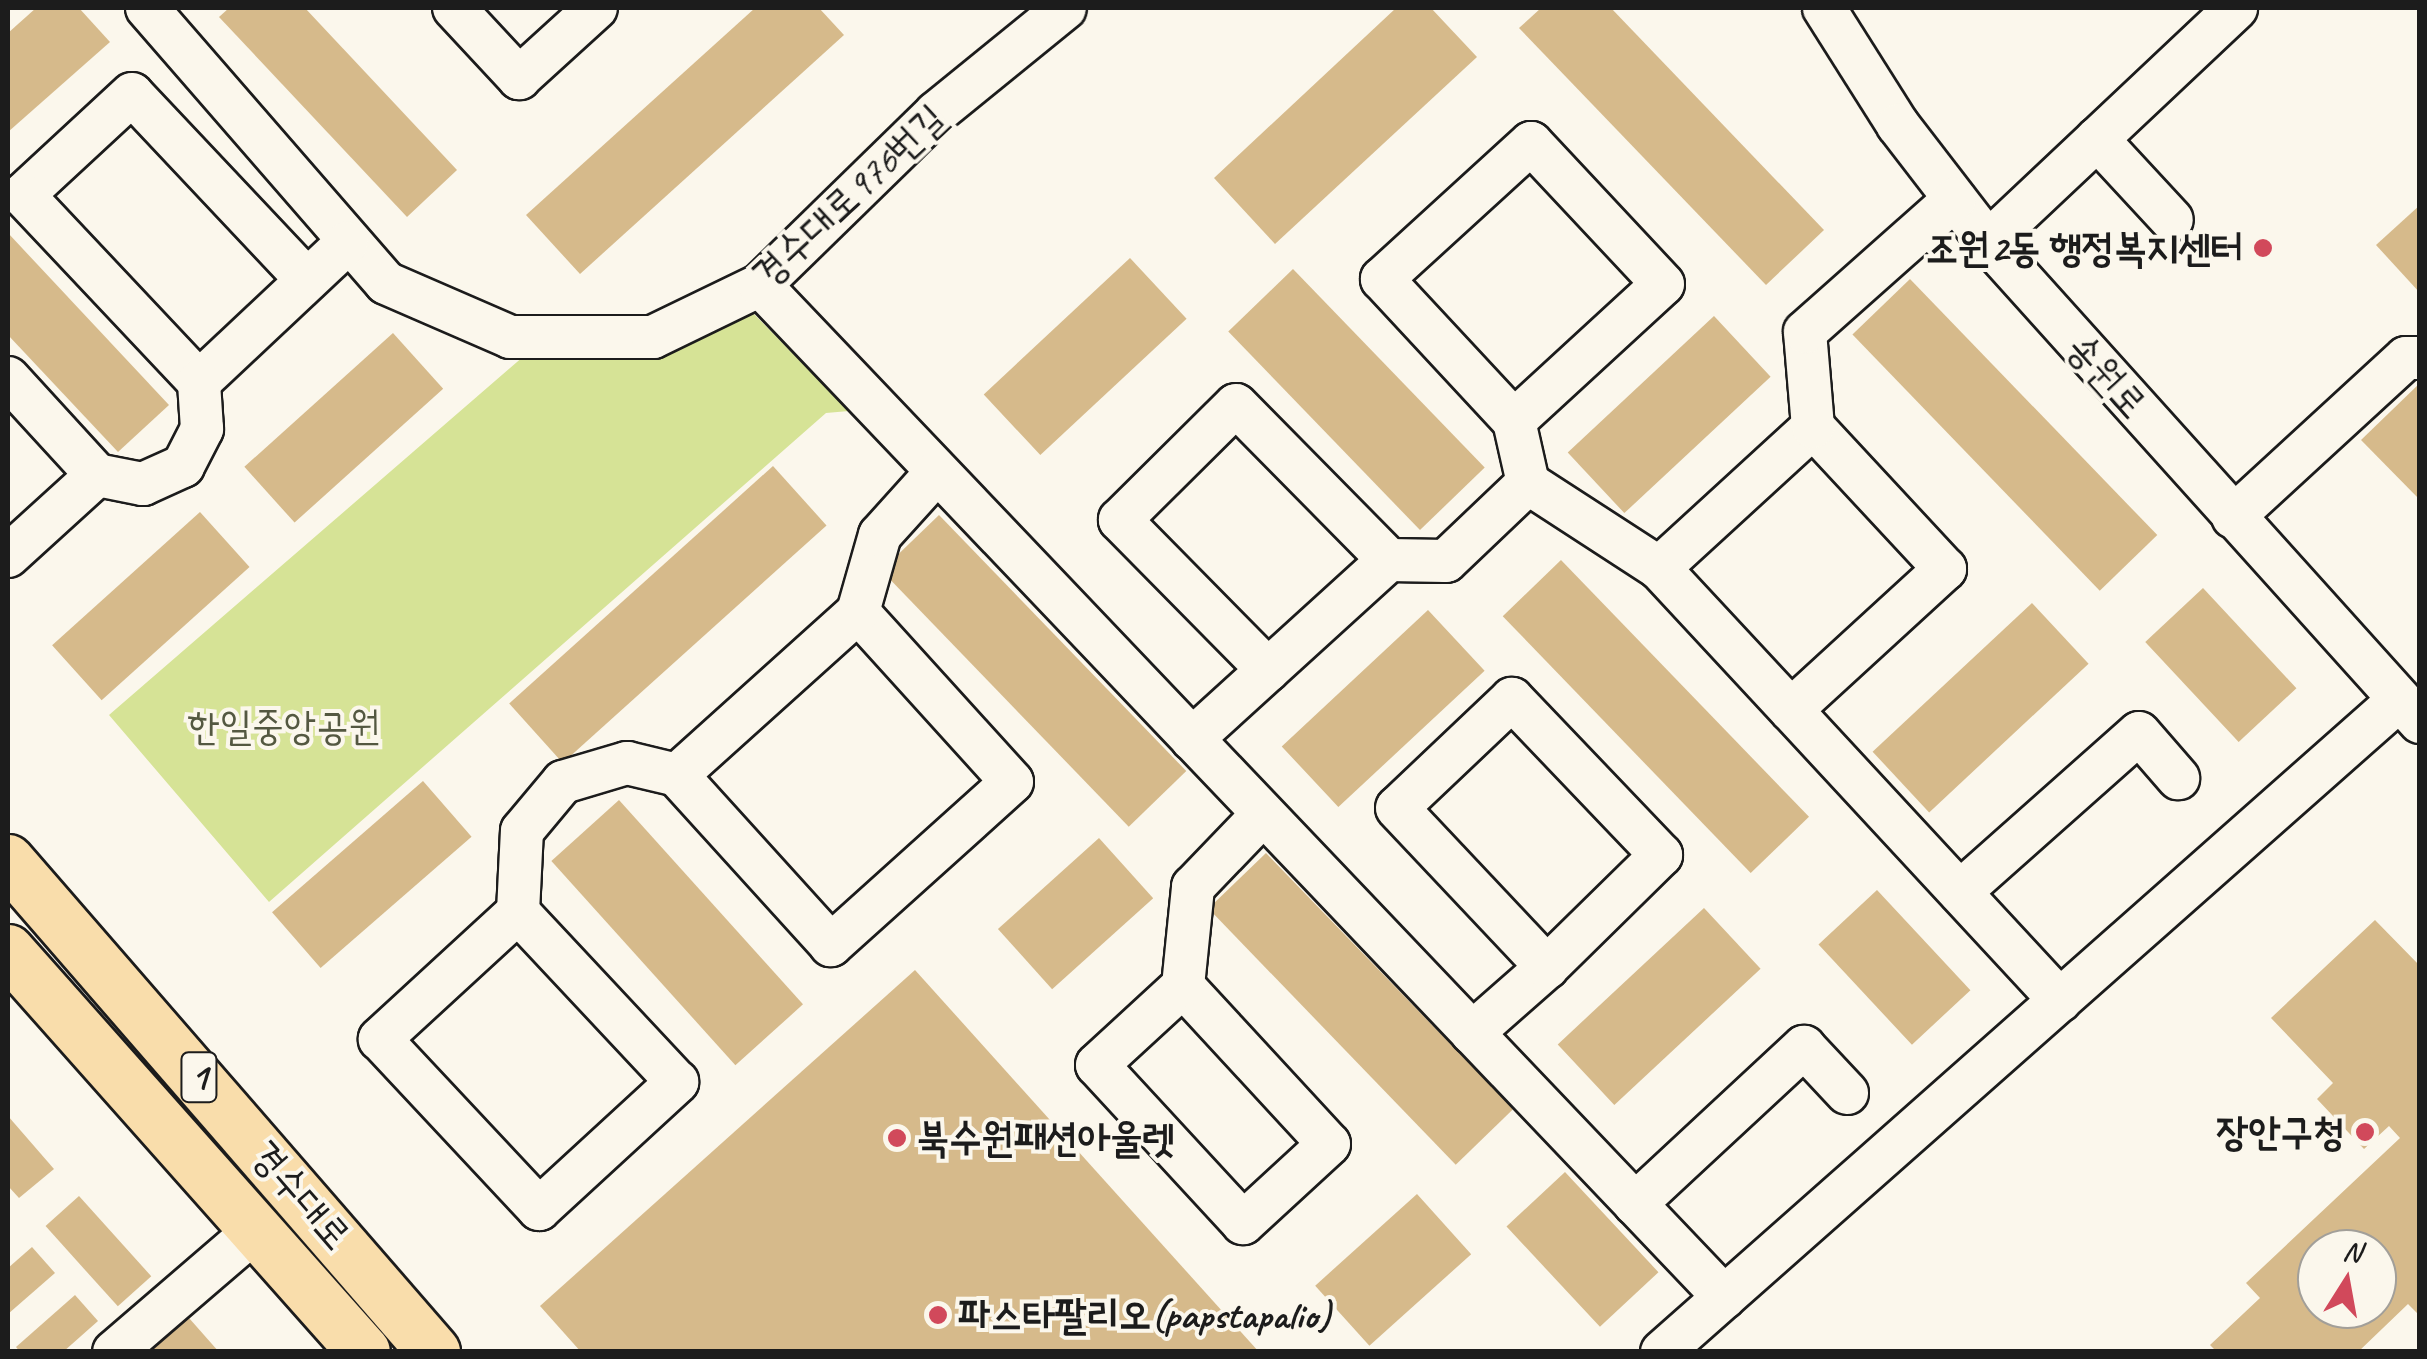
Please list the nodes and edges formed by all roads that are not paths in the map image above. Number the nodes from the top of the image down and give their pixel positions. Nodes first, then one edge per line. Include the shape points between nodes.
1 (147, 8) edge
2 (454, 8) edge
3 (596, 8) edge
4 (1065, 8) edge
5 (1824, 8) edge
6 (2236, 8) edge
7 (2098, 139) junction
8 (1955, 199) junction
9 (2172, 220) dead end
10 (1988, 242) junction
11 (348, 243) junction
12 (307, 280) junction
13 (760, 285) junction
14 (2420, 358) edge
15 (8, 378) edge
16 (199, 382) junction
17 (1514, 421) junction
18 (1813, 426) junction
19 (937, 472) junction
20 (96, 476) junction
21 (1528, 484) junction
22 (2233, 517) junction
23 (8, 556) edge
24 (1388, 560) junction
25 (1659, 568) junction
26 (858, 612) junction
27 (1268, 670) junction
28 (1790, 710) junction
29 (2409, 711) edge
30 (1192, 739) junction
31 (677, 775) junction
32 (2178, 778) dead end
33 (1263, 814) junction
34 (8, 861) edge
35 (1960, 892) junction
36 (518, 912) junction
37 (8, 951) edge
38 (1547, 966) junction
39 (1183, 986) junction
40 (2060, 1000) junction
41 (1472, 1033) junction
42 (1847, 1093) dead end
43 (1634, 1204) junction
44 (257, 1229) junction
45 (388, 1296) junction
46 (1724, 1297) junction
47 (319, 1302) junction
48 (114, 1352) edge
49 (347, 1352) edge
50 (364, 1352) edge
51 (434, 1352) edge
52 (466, 1352) edge
53 (1662, 1352) edge

1 - 11 street, 경수대로976번길
2 - 3 street via 519,78
4 - 13 street, 경수대로976번길 via 936,113
5 - 8 street, 송원로 via 1898,126
6 - 7 street
7 - 9 street
7 - 10 street
8 - 10 street, 송원로
8 - 18 street via 1805,332
10 - 22 street, 송원로
11 - 12 street
11 - 13 street, 경수대로976번길 via 386,283 510,337 653,337
12 - 16 street
12 - 16 street via 132,94 50,170 23,196
13 - 19 street
14 - 22 street via 2406,358
15 - 20 street
16 - 20 street via 202,429 182,466 142,484
17 - 17 street via 1662,284 1531,142 1382,279
17 - 21 street
18 - 25 street
18 - 28 street via 1945,569
19 - 26 street via 880,534
19 - 30 street
20 - 23 street
21 - 24 street via 1446,561
21 - 25 street
22 - 29 street, 송원로
24 - 27 street
24 - 27 street via 1236,405 1120,520
25 - 28 street
26 - 31 street
26 - 31 street via 1012,782 831,945
27 - 30 street
28 - 35 street
29 - 40 street
30 - 33 street
31 - 36 street via 627,763 562,782 522,831
32 - 35 street via 2139,733
33 - 39 street via 1193,887
33 - 41 street
34 - 45 main road, 경수대로 / 1
35 - 40 street
36 - 36 street via 676,1082 538,1209 380,1039
37 - 44 main road, 경수대로 / 1
38 - 38 street via 1661,855 1512,699 1397,808
38 - 41 street
39 - 39 street via 1097,1065 1243,1222 1330,1144
40 - 46 street
41 - 43 street
42 - 43 street via 1804,1048
43 - 46 street
44 - 47 main road, 경수대로 / 1
44 - 48 street
45 - 51 main road, 경수대로 / 1
45 - 52 main road via 439,1320
46 - 53 street
47 - 49 main road
47 - 50 main road, 경수대로 / 1

